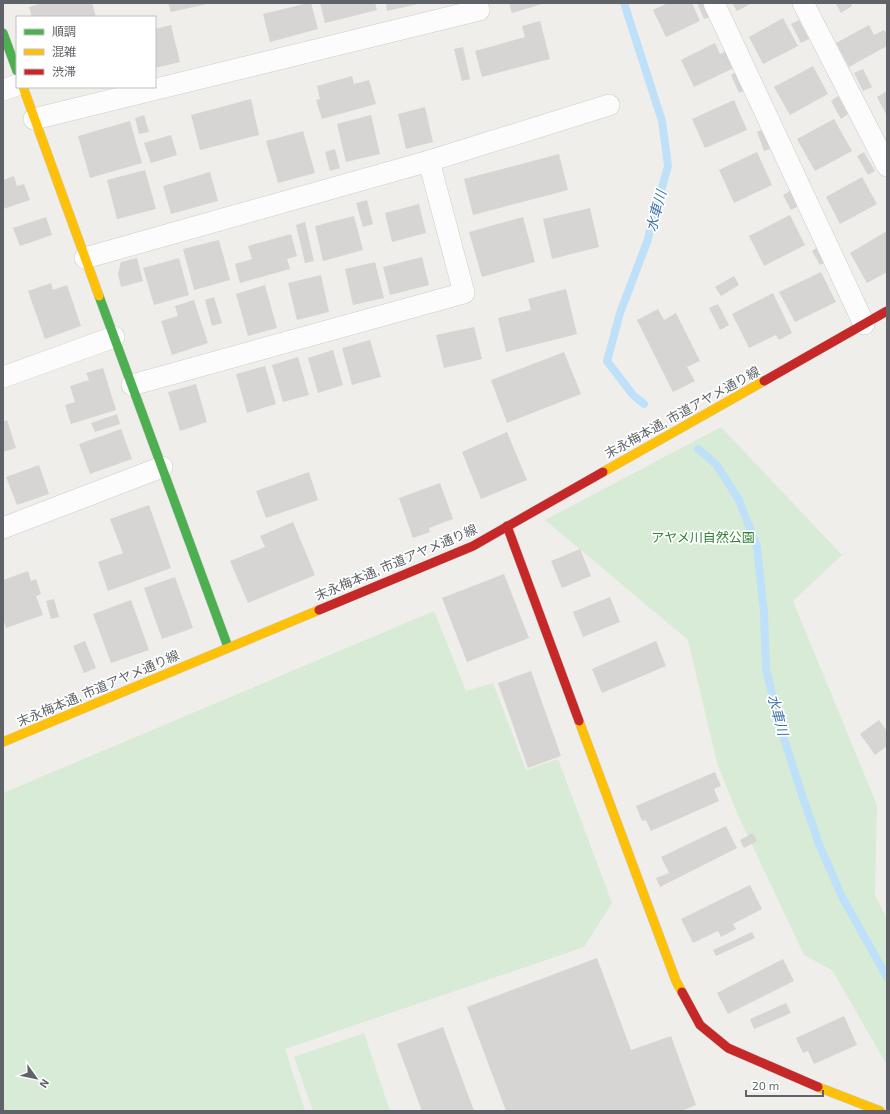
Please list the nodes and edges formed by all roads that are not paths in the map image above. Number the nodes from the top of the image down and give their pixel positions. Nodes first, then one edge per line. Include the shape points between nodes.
1 (476, 3) edge
2 (714, 3) edge
3 (803, 3) edge
4 (3, 33) edge
5 (16, 68) edge
6 (16, 85) edge
7 (23, 88) edge
8 (3, 90) edge
9 (609, 105) dead end
10 (34, 119) junction
11 (429, 161) junction
12 (887, 166) edge
13 (86, 258) junction
14 (887, 312) edge
15 (864, 324) junction
16 (114, 337) junction
17 (3, 377) edge
18 (132, 385) junction
19 (162, 467) junction
20 (507, 526) junction
21 (3, 528) edge
22 (228, 647) junction
23 (3, 742) edge
24 (880, 1111) edge

1 - 10 street via 479,10
2 - 15 street
3 - 12 street
4 - 5 street
6 - 8 street
7 - 10 street
9 - 11 street
10 - 13 street
11 - 13 street
11 - 18 street via 464,294
13 - 16 street
14 - 15 street, 末永梅本通, 市道アヤメ通り線
15 - 20 street, 末永梅本通, 市道アヤメ通り線
16 - 17 street
16 - 18 street
18 - 19 street
19 - 21 street
19 - 22 street
20 - 22 street, 末永梅本通, 市道アヤメ通り線 via 473,546
20 - 24 street via 676,982 700,1025 728,1048
22 - 23 street, 末永梅本通, 市道アヤメ通り線

